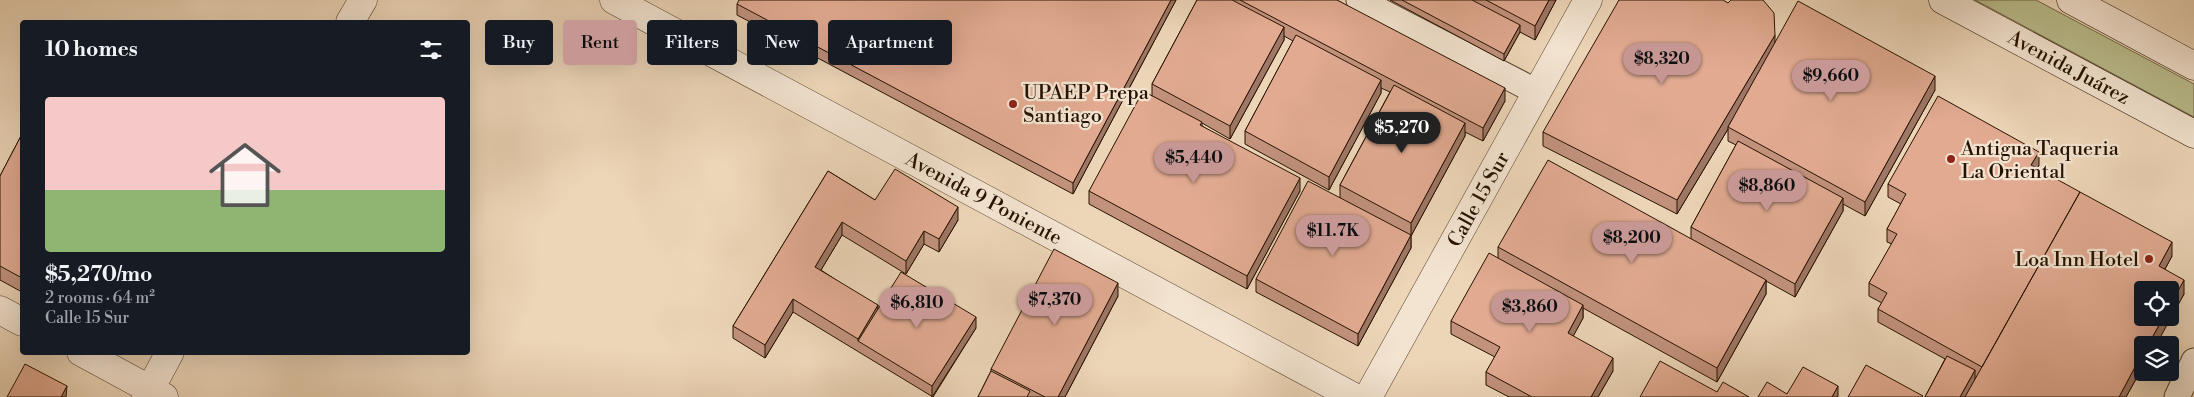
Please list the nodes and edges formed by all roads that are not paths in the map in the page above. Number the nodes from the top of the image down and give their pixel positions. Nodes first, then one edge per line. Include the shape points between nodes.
1 (363, 0) edge
2 (614, 0) edge
3 (1359, 0) edge
4 (1588, 0) edge
5 (1944, 0) edge
6 (2071, 0) edge
7 (351, 20) edge
8 (2194, 66) edge
9 (1537, 92) junction
10 (2194, 134) edge
11 (0, 310) edge
12 (20, 321) edge
13 (86, 355) edge
14 (169, 355) edge
15 (2194, 362) edge
16 (153, 394) edge
17 (1354, 397) edge
18 (1368, 397) edge
19 (2177, 397) edge

1 - 7 street
2 - 17 street, Avenida 9 Poniente
3 - 9 lane
4 - 9 street, Calle 15 Sur
5 - 10 street, Avenida Juárez
6 - 8 street
9 - 18 street, Calle 15 Sur
11 - 12 street
13 - 16 street
14 - 16 street
15 - 19 lane

